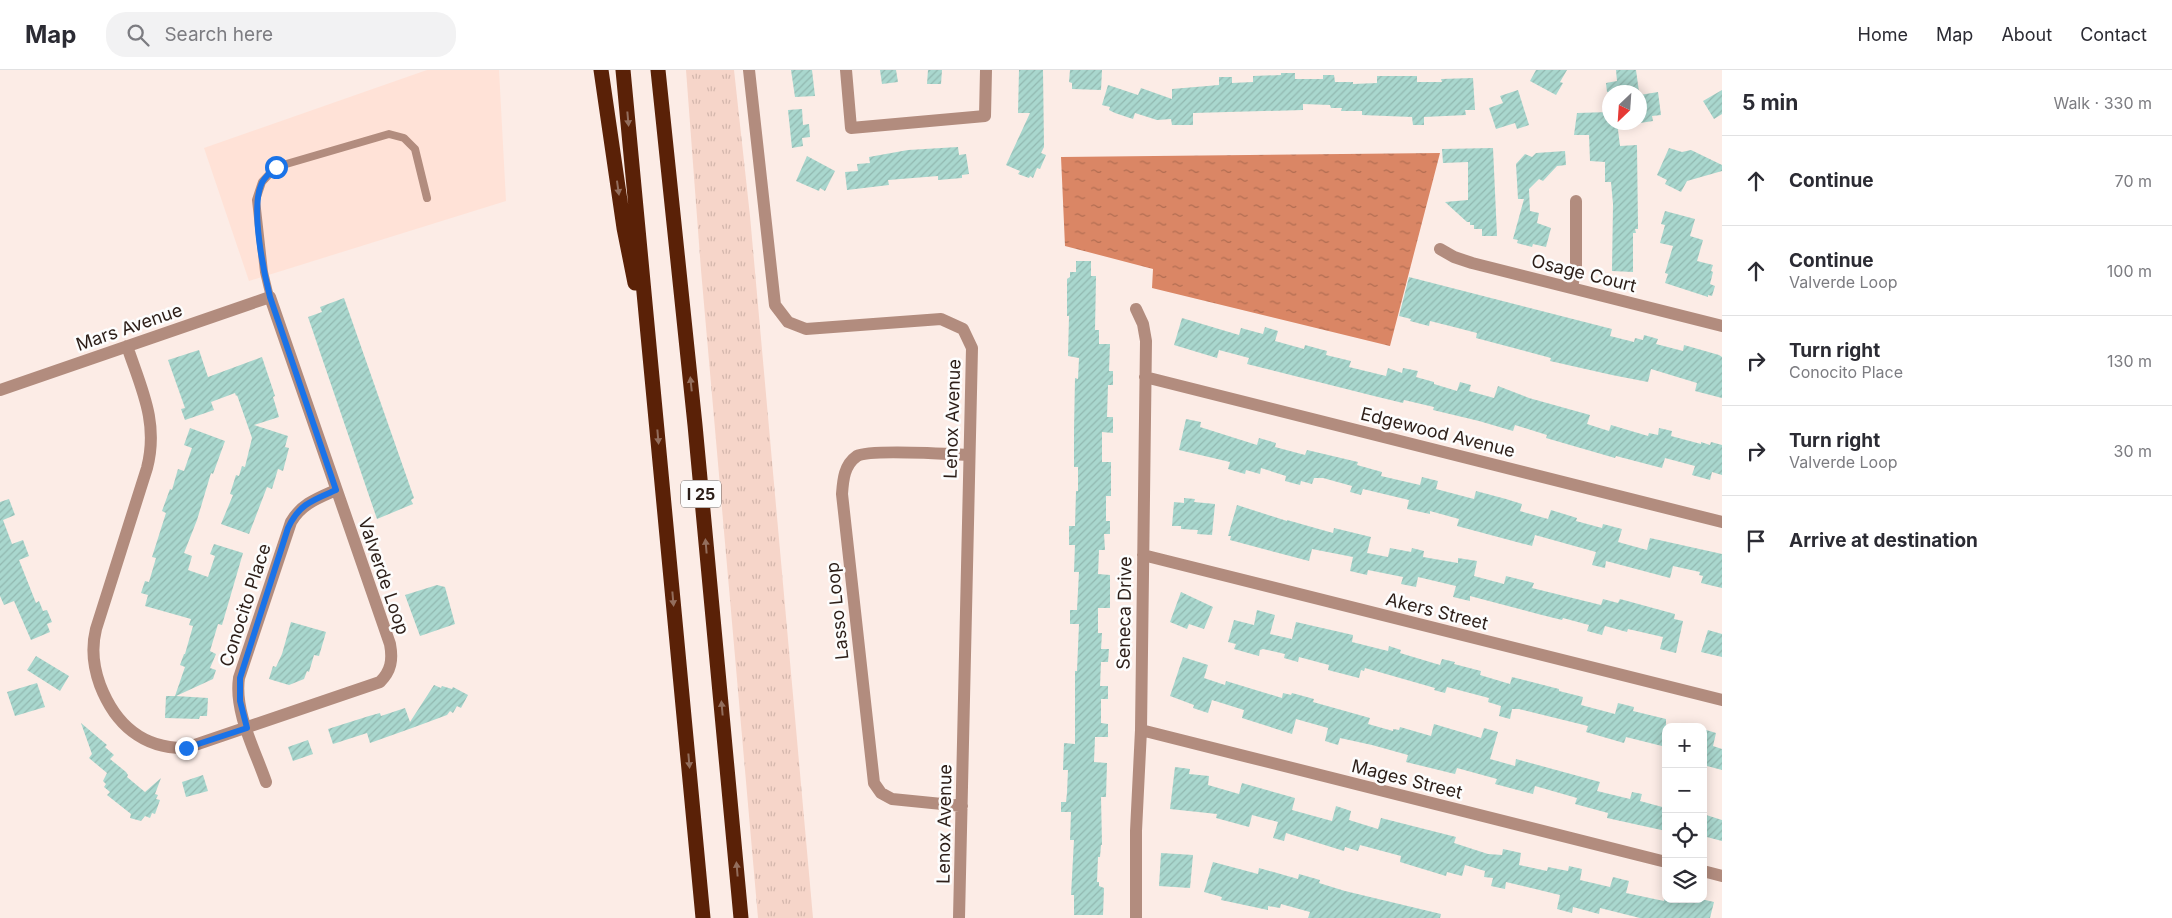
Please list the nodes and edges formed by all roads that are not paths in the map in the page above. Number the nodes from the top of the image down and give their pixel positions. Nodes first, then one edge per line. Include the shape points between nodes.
1 (601, 70) edge
2 (624, 70) edge
3 (749, 70) edge
4 (846, 70) edge
5 (986, 70) edge
6 (659, 75) edge
7 (427, 198) dead end
8 (1576, 201) dead end
9 (1440, 249) dead end
10 (1572, 288) junction
11 (270, 297) junction
12 (1136, 310) dead end
13 (1722, 326) edge
14 (127, 346) junction
15 (651, 357) junction
16 (1145, 376) junction
17 (0, 390) edge
18 (969, 455) junction
19 (336, 490) junction
20 (1722, 522) edge
21 (1143, 555) junction
22 (1722, 700) edge
23 (247, 728) junction
24 (1141, 730) junction
25 (266, 782) dead end
26 (962, 806) junction
27 (1662, 861) edge
28 (1707, 872) edge
29 (1722, 876) edge
30 (1139, 917) edge
31 (703, 918) edge
32 (742, 918) edge
33 (959, 918) edge

1 -> 15 highway via 624,228
2 -> 15 highway, I 25
3 - 18 street, Lenox Avenue via 775,306 788,322 806,329 941,319 964,329 972,348
4 - 5 street via 851,128 985,116
32 -> 6 highway, I 25
7 - 11 lane via 415,149 404,138 389,134 276,167 262,182 256,200
8 - 10 street via 1576,266
9 - 10 street, Osage Court via 1472,263
10 - 13 street, Osage Court
11 - 14 street, Mars Avenue
11 - 19 street, Valverde Loop
12 - 16 street, Seneca Drive via 1145,332
14 - 17 street, Mars Avenue
14 - 23 street, Valverde Loop via 148,408 152,444 94,638 93,657 98,678 116,716 127,729 150,743 186,748
15 -> 31 highway, I 25
16 - 20 street, Edgewood Avenue
16 - 21 street, Seneca Drive
18 - 26 street, Lenox Avenue
18 - 26 street, Lasso Loop via 883,452 858,456 846,468 842,494 874,783 881,793 892,799
19 - 23 street, Conocito Place via 303,506 288,528 240,678 240,701
19 - 23 street, Valverde Loop via 390,644 389,672 374,685
21 - 22 street, Akers Street
21 - 24 street, Seneca Drive
23 - 25 street, Conocito Place
24 - 27 street, Mages Street
24 - 30 street, Seneca Drive via 1136,845
26 - 33 street, Lenox Avenue
28 - 29 street

